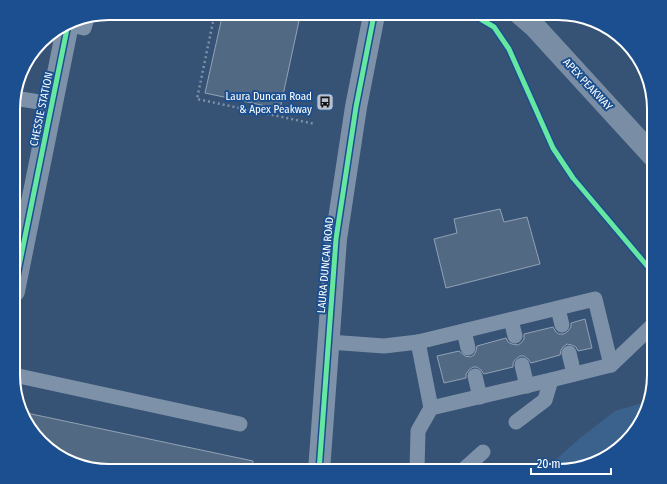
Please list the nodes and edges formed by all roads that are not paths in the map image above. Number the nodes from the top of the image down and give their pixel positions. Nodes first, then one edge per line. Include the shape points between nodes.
1 (373, 20) edge
2 (527, 20) edge
3 (85, 23) edge
4 (77, 26) edge
5 (67, 31) edge
6 (21, 99) edge
7 (52, 104) junction
8 (647, 148) edge
9 (20, 261) edge
10 (558, 309) junction
11 (511, 320) junction
12 (562, 325) dead end
13 (464, 331) junction
14 (647, 331) edge
15 (515, 336) dead end
16 (329, 342) junction
17 (418, 342) junction
18 (468, 348) dead end
19 (569, 353) dead end
20 (522, 365) dead end
21 (612, 365) junction
22 (574, 374) junction
23 (20, 376) edge
24 (475, 376) dead end
25 (551, 380) junction
26 (527, 386) junction
27 (480, 397) junction
28 (431, 408) junction
29 (516, 422) dead end
30 (240, 424) dead end
31 (483, 452) dead end
32 (320, 464) edge
33 (417, 464) edge
34 (470, 464) edge

1 - 16 street, LAURA DUNCAN ROAD via 356,107 336,239
2 - 8 main road, APEX PEAKWAY
3 - 4 lane via 84,28
5 - 7 street, CHESSIE STATION
6 - 7 lane
7 - 9 street, CHESSIE STATION
10 - 11 lane
10 - 12 lane
10 - 21 lane via 595,299
11 - 13 lane
11 - 15 lane
13 - 17 lane
13 - 18 lane
14 - 21 lane
16 - 17 lane via 384,346
16 - 32 street, LAURA DUNCAN ROAD
17 - 28 lane
19 - 22 lane
20 - 26 lane
21 - 22 lane
22 - 25 lane
23 - 30 lane
24 - 27 lane
25 - 26 lane
25 - 29 lane via 545,400
26 - 27 lane
27 - 28 lane
28 - 33 lane via 418,431
31 - 34 lane

